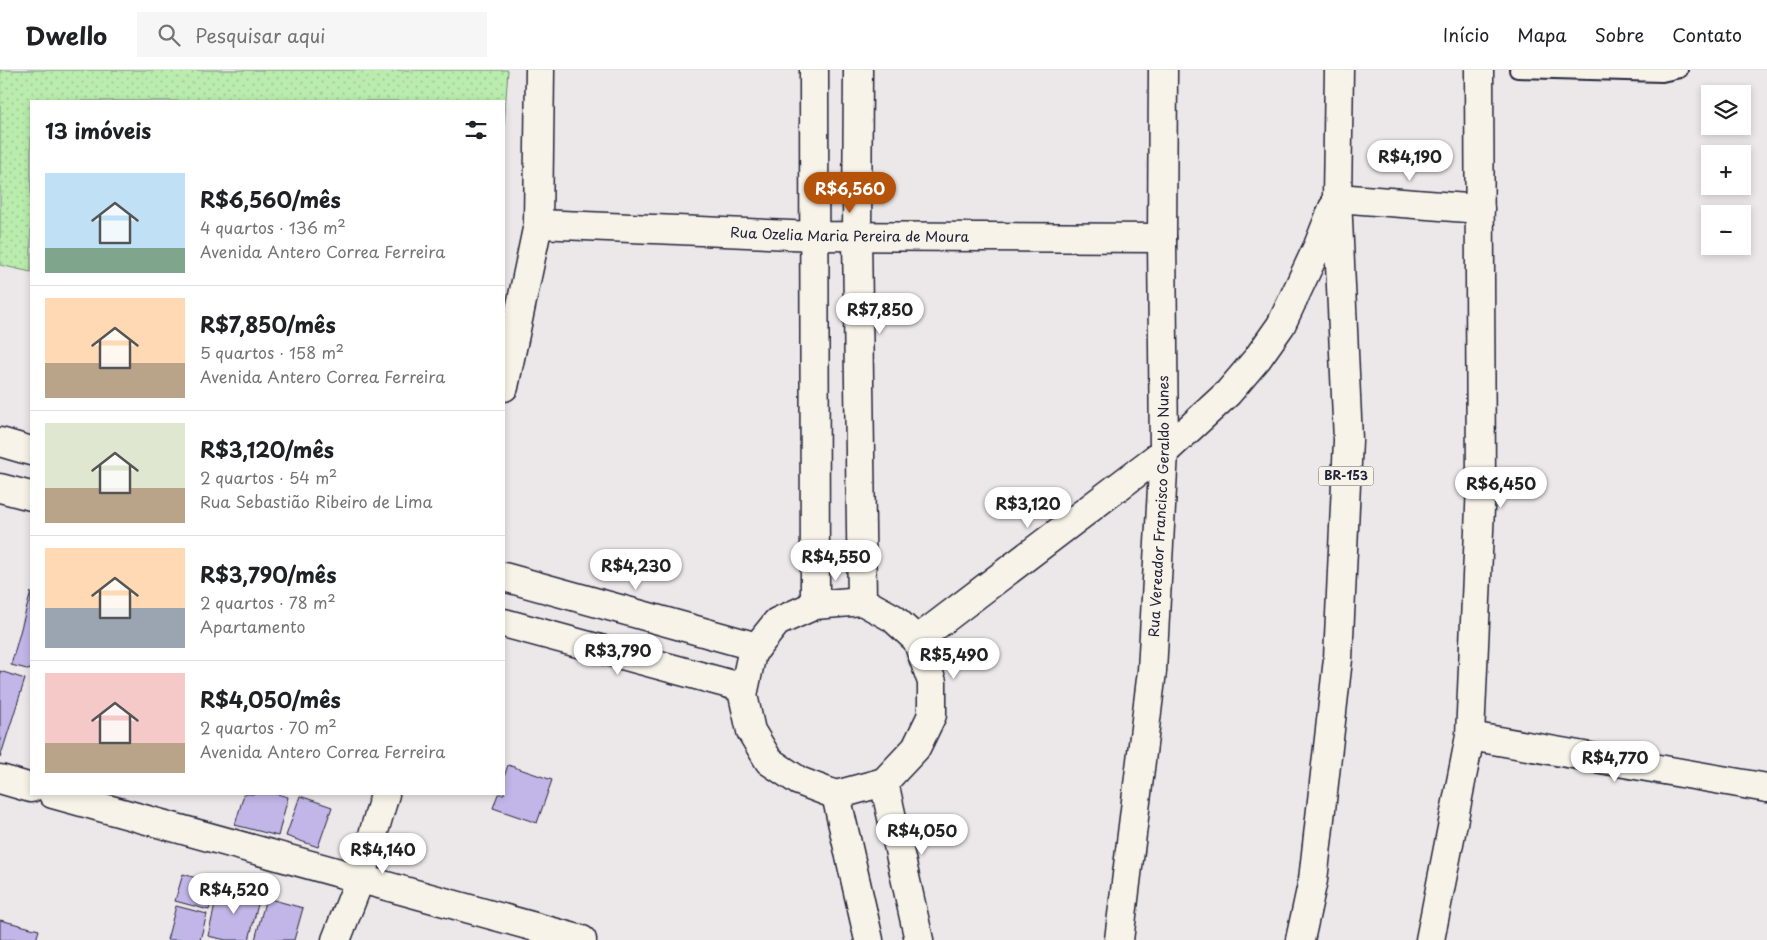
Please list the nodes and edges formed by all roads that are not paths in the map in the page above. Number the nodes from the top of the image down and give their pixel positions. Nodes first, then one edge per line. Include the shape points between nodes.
1 (540, 70) edge
2 (814, 70) edge
3 (858, 70) edge
4 (1163, 70) edge
5 (1340, 70) edge
6 (1479, 70) edge
7 (1517, 70) edge
8 (1680, 70) edge
9 (1337, 198) junction
10 (1480, 209) junction
11 (538, 224) junction
12 (857, 235) junction
13 (814, 236) junction
14 (1162, 238) junction
15 (505, 382) edge
16 (0, 442) edge
17 (30, 451) edge
18 (1164, 452) junction
19 (0, 488) edge
20 (30, 496) edge
21 (505, 577) edge
22 (862, 601) junction
23 (815, 605) junction
24 (505, 623) edge
25 (917, 640) junction
26 (757, 647) junction
27 (744, 688) junction
28 (1470, 736) junction
29 (0, 779) edge
30 (884, 782) junction
31 (30, 788) edge
32 (1767, 788) edge
33 (57, 795) edge
34 (385, 795) edge
35 (836, 795) junction
36 (360, 879) junction
37 (336, 940) edge
38 (582, 940) edge
39 (869, 940) edge
40 (919, 940) edge
41 (1119, 940) edge
42 (1300, 940) edge
43 (1430, 940) edge

1 - 11 main road
2 - 13 main road
3 - 12 main road
4 - 14 main road, Rua Vereador Francisco Geraldo Nunes
5 - 9 main road, BR-153
6 - 10 main road
7 - 8 lane via 1662,74
9 - 10 main road
9 - 18 main road via 1281,325 1258,359 1228,393
9 - 42 main road, BR-153 via 1348,440 1338,659 1313,880
10 - 28 main road via 1481,485
11 - 13 main road, Rua Ozelia Maria Pereira de Moura
11 - 15 main road
12 - 13 main road, Rua Ozelia Maria Pereira de Moura
12 - 14 main road, Rua Ozelia Maria Pereira de Moura
12 - 22 main road
13 - 23 main road
14 - 18 main road, Rua Vereador Francisco Geraldo Nunes
16 - 17 main road
18 - 25 main road
18 - 41 main road, Rua Vereador Francisco Geraldo Nunes via 1152,670
19 - 20 main road
21 - 26 main road
22 - 23 main road
22 - 25 main road via 893,618
23 - 26 main road via 777,622
24 - 27 main road
25 - 30 main road via 932,682 932,715 916,748
26 - 27 main road via 752,653
27 - 35 main road via 751,732 769,760 799,782
28 - 32 main road
28 - 43 main road
29 - 31 main road
30 - 35 main road
30 - 40 main road
33 - 36 main road
34 - 36 main road
35 - 39 main road
36 - 37 main road
36 - 38 main road

